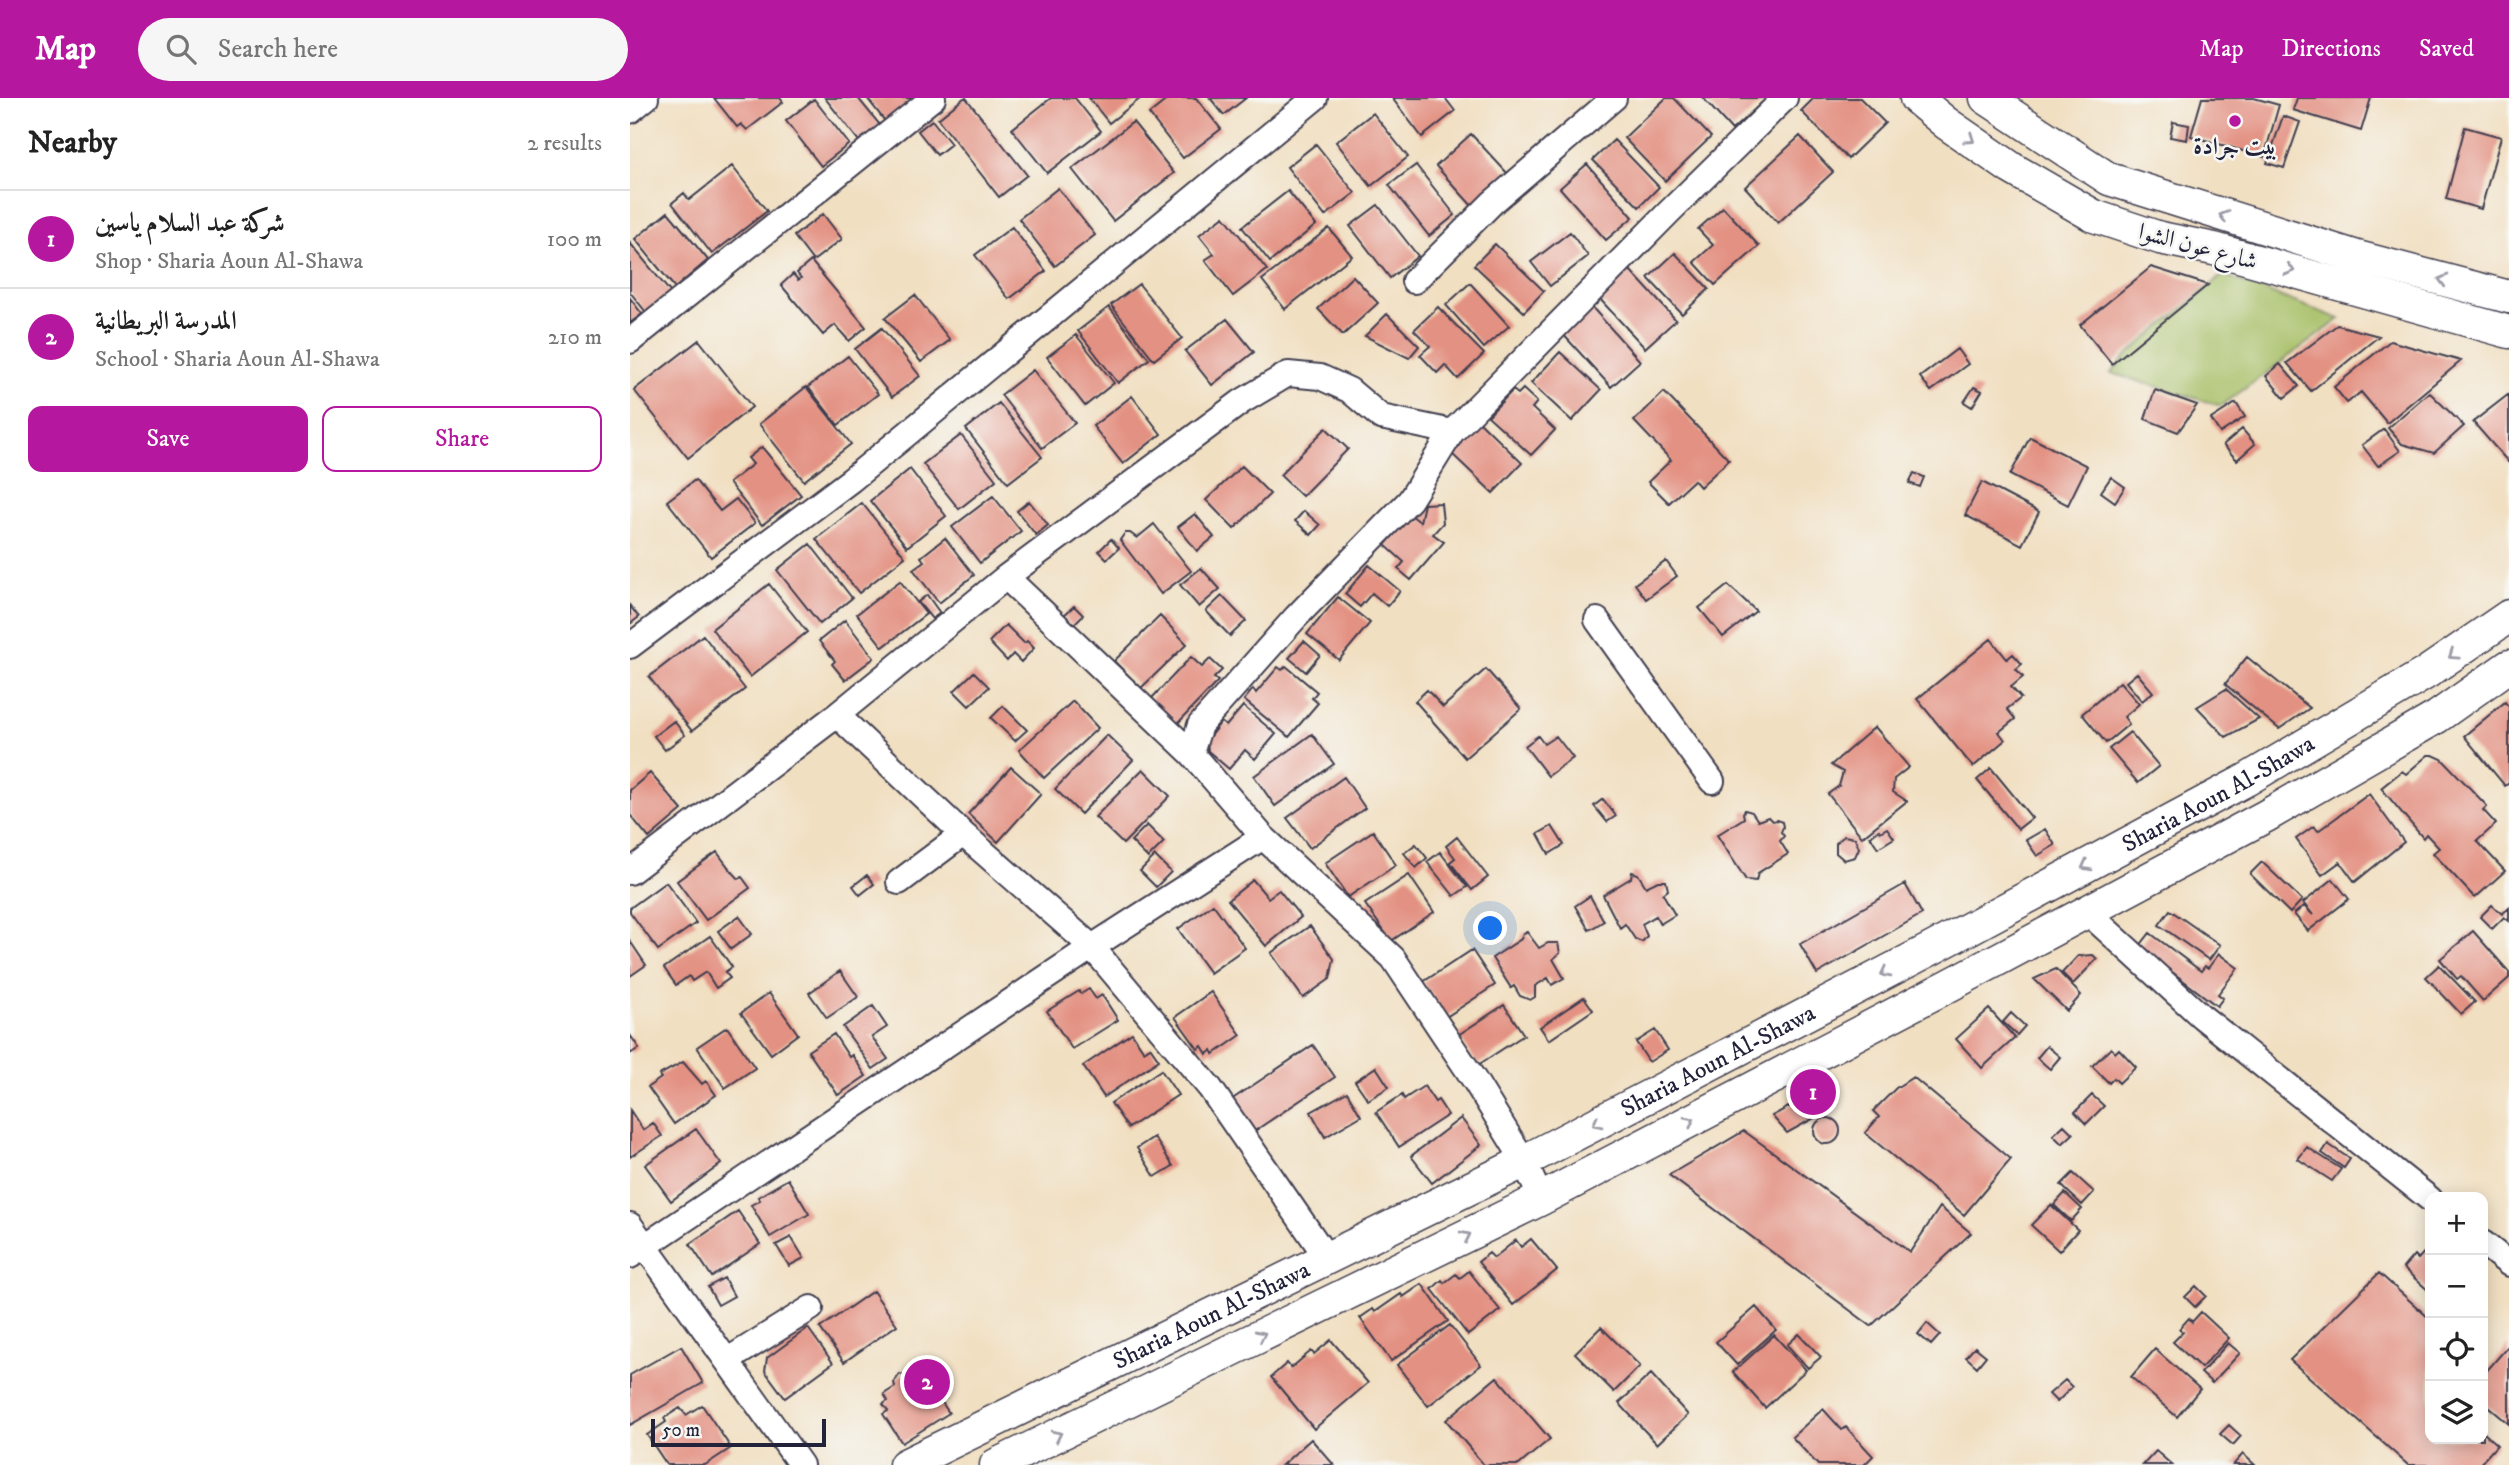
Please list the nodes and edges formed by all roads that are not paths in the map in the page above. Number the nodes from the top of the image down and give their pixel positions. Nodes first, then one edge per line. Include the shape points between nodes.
1 (646, 98) edge
2 (933, 98) edge
3 (1315, 98) edge
4 (1614, 98) edge
5 (1786, 98) edge
6 (1916, 98) edge
7 (1995, 101) edge
8 (630, 111) edge
9 (1414, 281) dead end
10 (2509, 297) edge
11 (2509, 332) edge
12 (630, 341) edge
13 (1452, 432) junction
14 (1006, 577) junction
15 (2509, 616) edge
16 (1597, 620) dead end
17 (630, 646) edge
18 (2509, 666) edge
19 (837, 715) junction
20 (1191, 753) junction
21 (1712, 781) dead end
22 (963, 834) junction
23 (1264, 837) junction
24 (630, 872) edge
25 (899, 882) dead end
26 (2087, 912) junction
27 (1092, 947) junction
28 (1524, 1161) junction
29 (2425, 1195) edge
30 (1541, 1199) junction
31 (630, 1225) edge
32 (2488, 1247) edge
33 (637, 1252) edge
34 (1327, 1258) junction
35 (2509, 1264) edge
36 (811, 1308) dead end
37 (727, 1360) junction
38 (801, 1465) edge
39 (905, 1465) edge
40 (996, 1465) edge

1 - 8 street
2 - 12 street
3 - 17 street via 851,480
4 - 9 street via 1493,202
5 - 13 street
6 -> 11 main road, شارع عون الشوا via 2011,168 2094,216
10 -> 7 main road, شارع عون الشوا via 2357,257 2109,179
13 - 14 street via 1381,417 1349,390 1320,377 1288,374 1241,402
13 - 20 street via 1410,500 1296,617 1200,725
14 - 19 street
14 - 20 street
15 -> 28 main road, Sharia Aoun Al-Shawa via 2426,673 2246,780
16 - 21 street
18 - 26 main road, Sharia Aoun Al-Shawa via 2437,717
19 - 22 street
19 - 24 street
20 - 23 street
22 - 25 street
22 - 27 street
23 - 27 street
23 - 28 street via 1393,958
26 - 29 street via 2201,1016
30 -> 26 main road, Sharia Aoun Al-Shawa
27 - 33 street
27 - 34 street via 1210,1088
28 - 30 street
28 - 34 main road, Sharia Aoun Al-Shawa
40 -> 30 main road, Sharia Aoun Al-Shawa
31 - 33 street
32 - 35 street
33 - 37 street
34 - 39 main road, Sharia Aoun Al-Shawa
36 - 37 street
37 - 38 street

